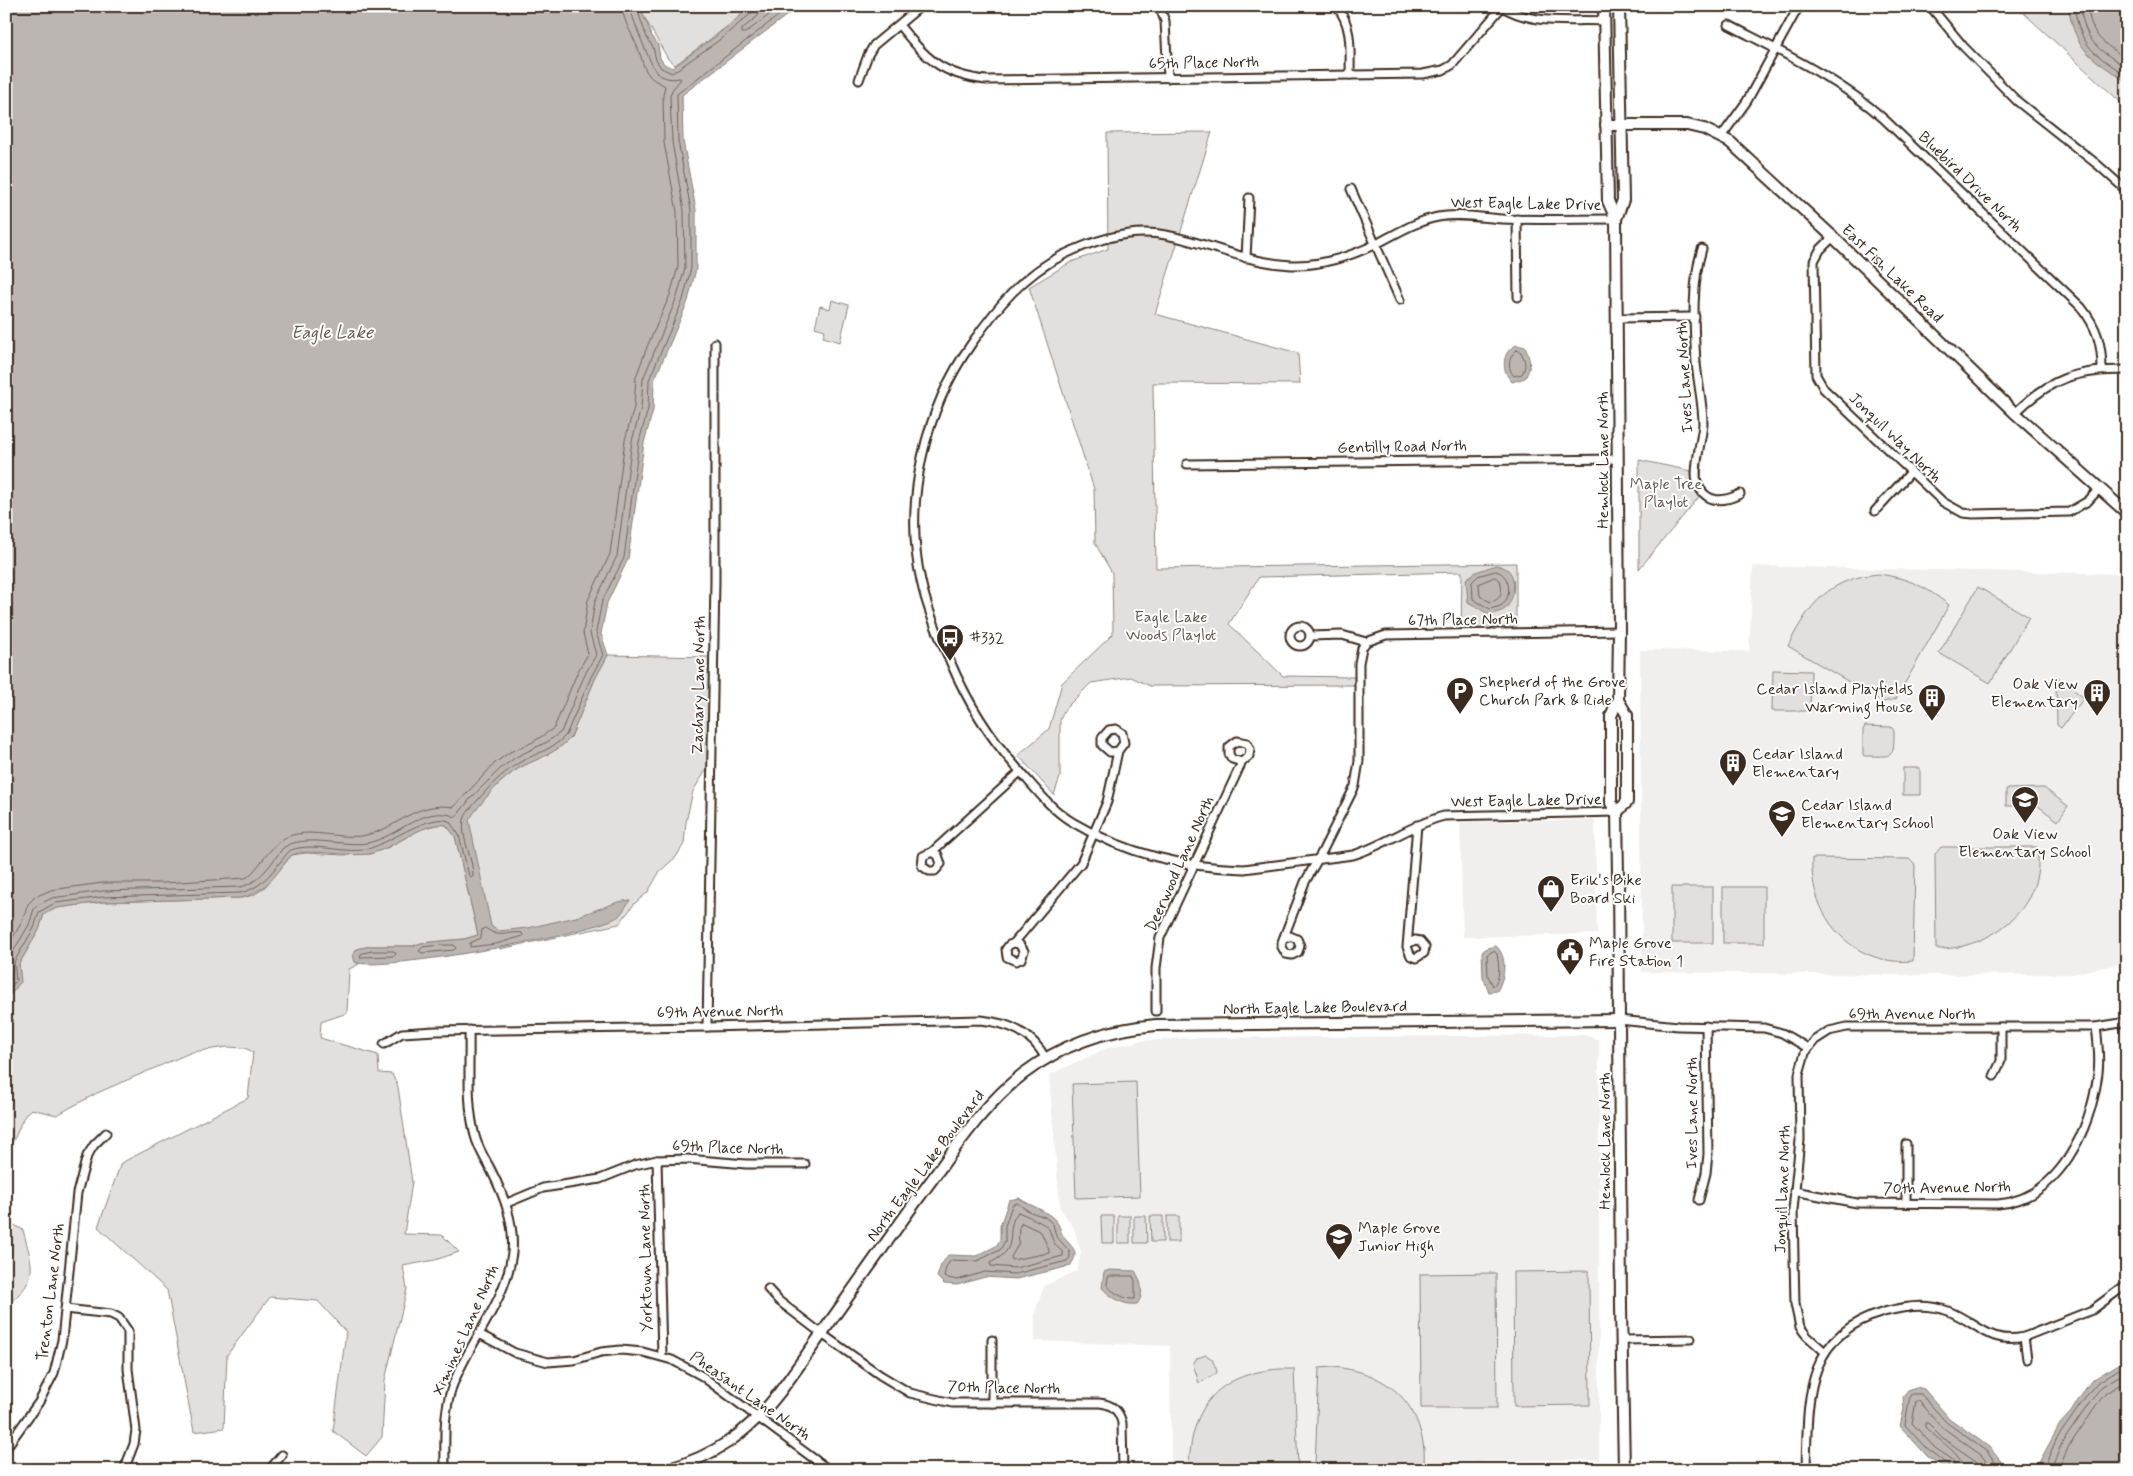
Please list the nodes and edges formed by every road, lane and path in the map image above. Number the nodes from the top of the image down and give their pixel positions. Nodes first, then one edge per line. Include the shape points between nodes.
1 (922, 6) edge
2 (1159, 6) edge
3 (1336, 6) edge
4 (1502, 6) edge
5 (1604, 6) edge
6 (1619, 6) edge
7 (1799, 6) edge
8 (1930, 6) edge
9 (1604, 21) junction
10 (899, 24) junction
11 (1729, 25) dead end
12 (1776, 50) junction
13 (1350, 75) junction
14 (1168, 78) junction
15 (859, 80) dead end
16 (1606, 125) junction
17 (1622, 125) junction
18 (1721, 137) junction
19 (1351, 189) dead end
20 (2127, 191) edge
21 (1249, 198) dead end
22 (1517, 219) junction
23 (1616, 219) junction
24 (1833, 238) junction
25 (1376, 244) junction
26 (1702, 249) dead end
27 (1246, 258) junction
28 (1518, 297) dead end
29 (1400, 300) dead end
30 (1696, 317) junction
31 (1617, 318) junction
32 (715, 343) dead end
33 (2102, 370) junction
34 (2127, 370) edge
35 (2015, 413) junction
36 (1618, 459) junction
37 (1187, 464) dead end
38 (1911, 472) junction
39 (2099, 489) junction
40 (1740, 494) dead end
41 (1875, 511) dead end
42 (2127, 513) edge
43 (1619, 631) junction
44 (1310, 636) dead end
45 (1366, 642) junction
46 (1618, 700) junction
47 (1118, 751) dead end
48 (1242, 762) dead end
49 (1020, 772) junction
50 (1617, 812) junction
51 (1417, 825) junction
52 (1095, 834) junction
53 (932, 852) dead end
54 (1317, 860) junction
55 (1194, 864) junction
56 (1284, 939) dead end
57 (1014, 942) dead end
58 (1408, 944) dead end
59 (1156, 1011) dead end
60 (1619, 1020) junction
61 (2127, 1022) edge
62 (1706, 1026) junction
63 (707, 1027) junction
64 (2001, 1027) junction
65 (2096, 1027) junction
66 (469, 1030) junction
67 (384, 1044) dead end
68 (1808, 1048) junction
69 (1046, 1058) junction
70 (1994, 1076) dead end
71 (106, 1133) dead end
72 (1906, 1144) dead end
73 (657, 1160) junction
74 (805, 1164) dead end
75 (1794, 1191) junction
76 (1699, 1200) dead end
77 (507, 1203) junction
78 (1906, 1203) junction
79 (2127, 1284) edge
80 (768, 1288) dead end
81 (65, 1309) junction
82 (479, 1334) junction
83 (822, 1334) junction
84 (2024, 1337) junction
85 (1692, 1339) dead end
86 (992, 1340) dead end
87 (1622, 1340) junction
88 (1825, 1352) junction
89 (662, 1356) junction
90 (2027, 1359) dead end
91 (992, 1403) junction
92 (760, 1418) junction
93 (6, 1448) edge
94 (282, 1455) dead end
95 (124, 1470) edge
96 (269, 1470) edge
97 (446, 1470) edge
98 (666, 1470) edge
99 (829, 1470) edge
100 (1123, 1470) edge
101 (1624, 1470) edge
102 (1806, 1470) edge

1 - 10 street
2 - 14 street via 1164,21
3 - 13 street via 1348,31
4 - 9 street via 1529,19
4 - 13 street, 65th Place North via 1460,57 1443,70 1423,74
5 - 9 street, Hemlock Lane North
6 - 17 street, Hemlock Lane North
7 - 12 street
8 - 20 street via 2017,101 2098,164
9 - 16 street, Hemlock Lane North
10 - 14 street, 65th Place North via 932,62 968,78
10 - 15 street via 874,45
11 - 12 street, Bluebird Drive North
12 - 18 street via 1747,101
12 - 33 street, Bluebird Drive North via 1827,77 1870,106 2081,307 2099,337
13 - 14 street, 65th Place North
16 - 17 street, East Fish Lake Road
16 - 23 street, Hemlock Lane North via 1608,201
17 - 18 street, East Fish Lake Road via 1687,125
17 - 23 street, Hemlock Lane North via 1623,200
18 - 24 street, East Fish Lake Road
19 - 25 street
21 - 27 street
22 - 23 street, West Eagle Lake Drive
22 - 25 street, West Eagle Lake Drive via 1442,216 1423,221
22 - 28 street
23 - 31 street, Hemlock Lane North
24 - 35 street, East Fish Lake Road
24 - 38 street, Jonquil Way North via 1814,261 1816,375 1824,389
25 - 27 street, West Eagle Lake Drive via 1319,263 1278,264
25 - 29 street
26 - 30 street, Ives Lane North via 1696,266
27 - 49 street, West Eagle Lake Drive via 1186,240 1143,232 1103,240 1064,255 1026,278 996,310 963,356 945,391 924,450 916,499 914,523 920,579 937,632 965,695 992,738
30 - 31 street
30 - 40 street, Ives Lane North via 1696,364 1703,423 1696,481 1702,493 1712,499 1729,500
31 - 36 street, Hemlock Lane North
32 - 63 street, Zachary Lane North via 715,581
33 - 34 street
33 - 35 street via 2068,376 2052,383
35 - 39 street, East Fish Lake Road
36 - 37 street, Gentilly Road North
36 - 43 street, Hemlock Lane North
38 - 39 street, Jonquil Way North via 1952,509 1973,514 2069,512 2083,505
38 - 41 street
39 - 42 street, East Fish Lake Road
43 - 45 street, 67th Place North via 1386,635
43 - 46 street, Hemlock Lane North
44 - 45 street via 1342,635
45 - 54 street via 1359,663 1358,773 1350,797
46 - 50 street, Hemlock Lane North via 1611,723 1611,803
46 - 50 street, Hemlock Lane North via 1627,715 1626,802
47 - 52 street via 1108,802
48 - 55 street, Deerwood Lane North
49 - 52 street, West Eagle Lake Drive via 1058,812
49 - 53 street
50 - 51 street, West Eagle Lake Drive via 1450,816
50 - 60 street, Hemlock Lane North
51 - 54 street, West Eagle Lake Drive via 1370,850
51 - 58 street
52 - 55 street, West Eagle Lake Drive via 1132,850
52 - 57 street via 1081,863
54 - 55 street, West Eagle Lake Drive via 1244,869
54 - 56 street via 1298,897
55 - 59 street, Deerwood Lane North via 1158,948
60 - 62 street
60 - 69 street, North Eagle Lake Boulevard via 1156,1025 1092,1037
60 - 87 street, Hemlock Lane North
61 - 65 street, 69th Avenue North
62 - 68 street via 1764,1028 1782,1033
62 - 76 street, Ives Lane North via 1708,1154
63 - 66 street, 69th Avenue North
63 - 69 street, 69th Avenue North via 981,1020 1014,1027 1036,1043
64 - 65 street, 69th Avenue North
64 - 68 street, 69th Avenue North via 1847,1026 1829,1031
64 - 70 street via 2001,1061
65 - 78 street, 70th Avenue North via 2098,1074 2084,1126 2070,1155 2044,1185 2012,1203
66 - 67 street, 69th Avenue North via 402,1033
66 - 77 street, Ximines Lane North via 472,1123 482,1153
68 - 75 street, Jonquil Lane North via 1799,1074 1800,1140
69 - 83 street, North Eagle Lake Boulevard via 1003,1090 984,1109
71 - 81 street, Trenton Lane North via 87,1156 77,1192
72 - 78 street
73 - 74 street, 69th Place North
73 - 77 street, 69th Place North via 600,1179 543,1188
73 - 89 street, Yorktown Lane North
75 - 78 street, 70th Avenue North via 1846,1202
75 - 88 street, Jonquil Lane North via 1796,1316 1807,1336
77 - 82 street, Ximines Lane North via 512,1240 509,1270
79 - 84 street via 2092,1310
80 - 83 street, 70th Place North via 779,1301
81 - 93 street, Trenton Lane North via 54,1373 39,1402
81 - 95 street via 111,1314 119,1318 128,1331 128,1377 136,1430
82 - 89 street, Pheasant Lane North via 515,1353 548,1362 621,1350
82 - 97 street, Ximines Lane North via 448,1401 444,1434
83 - 91 street, 70th Place North via 910,1393 943,1402
83 - 92 street, North Eagle Lake Boulevard
84 - 88 street via 2013,1340 1997,1338 1948,1311 1920,1306 1887,1311 1864,1319 1838,1337
84 - 90 street
85 - 87 street
86 - 91 street
87 - 101 street, Hemlock Lane North
88 - 102 street via 1810,1387
89 - 92 street, Pheasant Lane North via 693,1370
91 - 100 street, 70th Place North via 1105,1403 1120,1416
92 - 98 street, North Eagle Lake Boulevard via 717,1450
92 - 99 street, Pheasant Lane North
94 - 96 street

